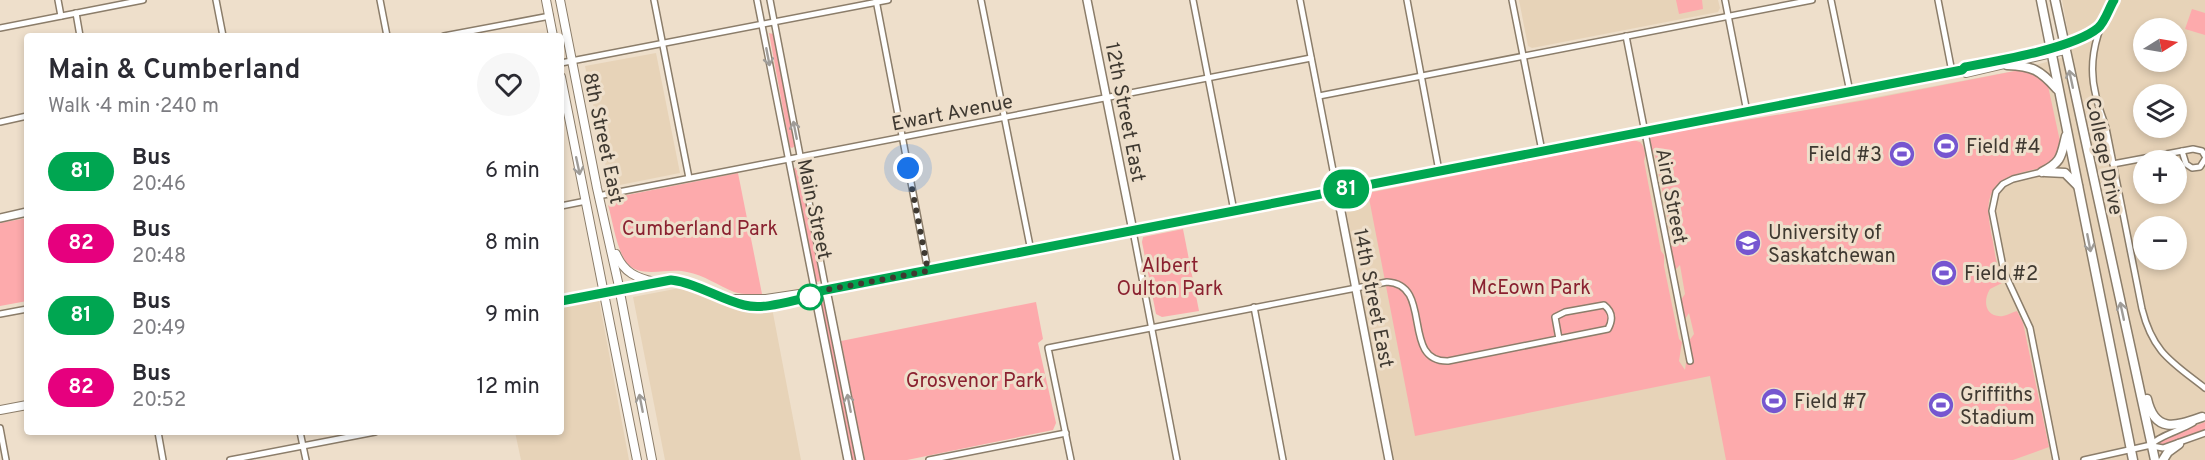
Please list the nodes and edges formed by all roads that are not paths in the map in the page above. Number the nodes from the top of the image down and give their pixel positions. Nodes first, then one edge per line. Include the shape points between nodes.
1 (58, 0) edge
2 (143, 0) edge
3 (216, 0) edge
4 (380, 0) edge
5 (546, 0) edge
6 (560, 0) edge
7 (654, 0) edge
8 (757, 0) edge
9 (770, 0) edge
10 (888, 0) edge
11 (981, 0) edge
12 (1087, 0) edge
13 (1193, 0) edge
14 (1300, 0) edge
15 (1407, 0) edge
16 (1512, 0) edge
17 (1725, 0) edge
18 (1812, 0) edge
19 (1831, 0) edge
20 (1938, 0) edge
21 (2041, 0) edge
22 (2055, 0) edge
23 (2114, 0) edge
24 (876, 1) edge
25 (76, 13) junction
26 (62, 16) junction
27 (549, 16) junction
28 (1728, 16) junction
29 (774, 22) junction
30 (762, 24) junction
31 (2100, 27) junction
32 (0, 28) edge
33 (79, 33) edge
34 (222, 33) edge
35 (386, 33) edge
36 (460, 33) edge
37 (552, 33) edge
38 (1626, 36) junction
39 (662, 44) junction
40 (2064, 47) junction
41 (2051, 51) junction
42 (1523, 56) junction
43 (1311, 58) junction
44 (571, 61) junction
45 (564, 62) edge
46 (2007, 65) junction
47 (1962, 70) junction
48 (1952, 72) junction
49 (1209, 77) junction
50 (1422, 77) junction
51 (2059, 91) junction
52 (1850, 92) junction
53 (1319, 96) junction
54 (1106, 97) junction
55 (564, 109) edge
56 (1747, 112) junction
57 (24, 117) edge
58 (1004, 117) junction
59 (0, 122) edge
60 (1644, 131) junction
61 (2067, 132) junction
62 (902, 136) junction
63 (1542, 151) junction
64 (2187, 151) edge
65 (800, 156) junction
66 (2205, 158) edge
67 (788, 159) junction
68 (2133, 161) edge
69 (2114, 164) junction
70 (2187, 165) edge
71 (1439, 171) junction
72 (2042, 172) junction
73 (689, 178) junction
74 (2078, 186) junction
75 (1337, 191) junction
76 (598, 196) junction
77 (586, 201) junction
78 (564, 205) edge
79 (1234, 211) junction
80 (24, 213) edge
81 (0, 218) edge
82 (1133, 231) junction
83 (609, 237) junction
84 (1031, 251) junction
85 (928, 271) junction
86 (657, 283) junction
87 (1356, 288) junction
88 (620, 290) junction
89 (826, 290) junction
90 (815, 292) junction
91 (603, 293) junction
92 (564, 300) edge
93 (1254, 307) junction
94 (24, 310) edge
95 (0, 314) edge
96 (1151, 327) junction
97 (1559, 339) junction
98 (1690, 361) dead end
99 (2135, 368) junction
100 (2205, 387) edge
101 (24, 406) edge
102 (0, 410) edge
103 (2204, 416) edge
104 (0, 428) edge
105 (1066, 433) junction
106 (2205, 433) edge
107 (159, 435) edge
108 (301, 435) edge
109 (360, 435) edge
110 (2179, 444) junction
111 (2151, 445) junction
112 (303, 446) junction
113 (2130, 449) junction
114 (6, 460) edge
115 (163, 460) edge
116 (230, 460) edge
117 (306, 460) edge
118 (638, 460) edge
119 (652, 460) edge
120 (848, 460) edge
121 (860, 460) edge
122 (929, 460) edge
123 (1071, 460) edge
124 (1177, 460) edge
125 (1284, 460) edge
126 (1389, 460) edge
127 (2056, 460) edge
128 (2084, 460) edge
129 (2133, 460) edge
130 (2155, 460) edge
131 (2163, 460) edge

1 - 26 street
2 - 25 street
3 - 34 street
4 - 35 street
5 - 27 main road
6 - 44 main road, 8th Street East
7 - 39 street
8 - 30 street, Main Street
9 - 29 street, Main Street
10 - 24 street
11 - 58 street
12 - 54 street, 12th Street East
13 - 49 street
14 - 43 street, 14th Street East
15 - 50 street
16 - 42 street
17 - 28 street
18 - 28 street
19 - 52 street
20 - 48 street
21 - 41 main road, College Drive
22 - 40 main road, College Drive
23 - 31 street
24 - 29 street
24 - 62 street
25 - 26 street
25 - 33 street
26 - 32 street
27 - 36 street
27 - 37 main road
28 - 38 street
28 - 56 street
29 - 30 street
65 -> 29 street, Main Street
30 - 39 street
30 -> 67 street, Main Street
31 - 40 street
31 - 69 street via 2093,50 2093,85
38 - 42 street
38 - 60 street, Aird Street
39 - 44 street
39 - 73 street
40 - 41 main road
99 -> 40 main road, College Drive
41 - 46 main road
41 - 47 main road
41 - 51 main road, College Drive
42 - 50 street
42 - 63 street
43 - 49 street, Ewart Avenue
43 - 53 street, 14th Street East
44 - 45 street
44 - 76 main road, 8th Street East
46 - 47 main road via 1966,73
46 - 51 main road via 2040,71
47 - 48 main road
48 - 52 main road
49 - 54 street, Ewart Avenue
49 - 79 street
50 - 53 street
50 - 71 street
51 - 61 main road, College Drive
52 - 56 main road
53 - 75 street, 14th Street East
54 - 58 street, Ewart Avenue
54 - 82 street, 12th Street East
55 -> 77 main road, 8th Street East
56 - 60 main road
57 - 59 street
58 - 62 street, Ewart Avenue
58 - 84 street
60 - 63 main road
60 - 98 street, Aird Street
61 - 72 main road via 2061,157
61 - 74 main road, College Drive
62 - 65 street, Ewart Avenue
62 - 85 street
63 - 71 main road
64 - 66 street via 2198,149
65 - 67 street, Ewart Avenue
65 - 89 street, Main Street
66 - 70 street via 2200,167
67 - 73 street, Ewart Avenue
67 - 90 street, Main Street
68 - 69 street
69 - 100 street via 2148,330 2168,360
71 - 75 main road
72 - 74 main road via 2065,173
72 - 127 street via 2003,184 1996,192 1992,211 2006,280 2030,328
73 - 76 street, Ewart Avenue
74 -> 113 main road, College Drive
75 - 79 main road
75 - 87 street, 14th Street East
76 - 83 main road, 8th Street East
77 - 78 street
77 - 91 main road, 8th Street East
79 - 82 main road
80 - 81 street
82 - 84 main road
82 - 96 street
83 - 86 main road via 627,272
83 - 88 main road, 8th Street East
84 - 85 main road
85 - 89 main road
86 - 88 main road
86 - 90 main road via 685,282 727,299 766,299
87 - 93 street
87 - 97 street via 1392,282 1406,290 1414,302 1423,347 1439,360
87 - 126 street, 14th Street East
88 - 91 main road
119 -> 88 main road, 8th Street East
89 - 90 main road
121 -> 89 street, Main Street
90 - 120 street, Main Street
91 - 92 main road
91 - 118 main road, 8th Street East
93 - 96 street
93 - 125 street
94 - 95 street
96 - 105 street via 1048,348
96 - 124 street
97 - 97 street via 1608,330 1612,321 1609,310 1604,305 1555,317
99 - 103 main road via 2156,419 2174,426
99 - 111 main road, College Drive
101 - 102 main road
103 - 111 street
104 - 114 street
105 - 122 street
105 - 123 street
106 - 110 street
107 - 115 street
108 - 112 street
109 - 112 street
110 - 111 street via 2158,448
110 - 131 main road
111 - 113 street
111 - 130 main road, College Drive
112 - 116 street
112 - 117 street
113 - 128 street
113 - 129 main road, College Drive

